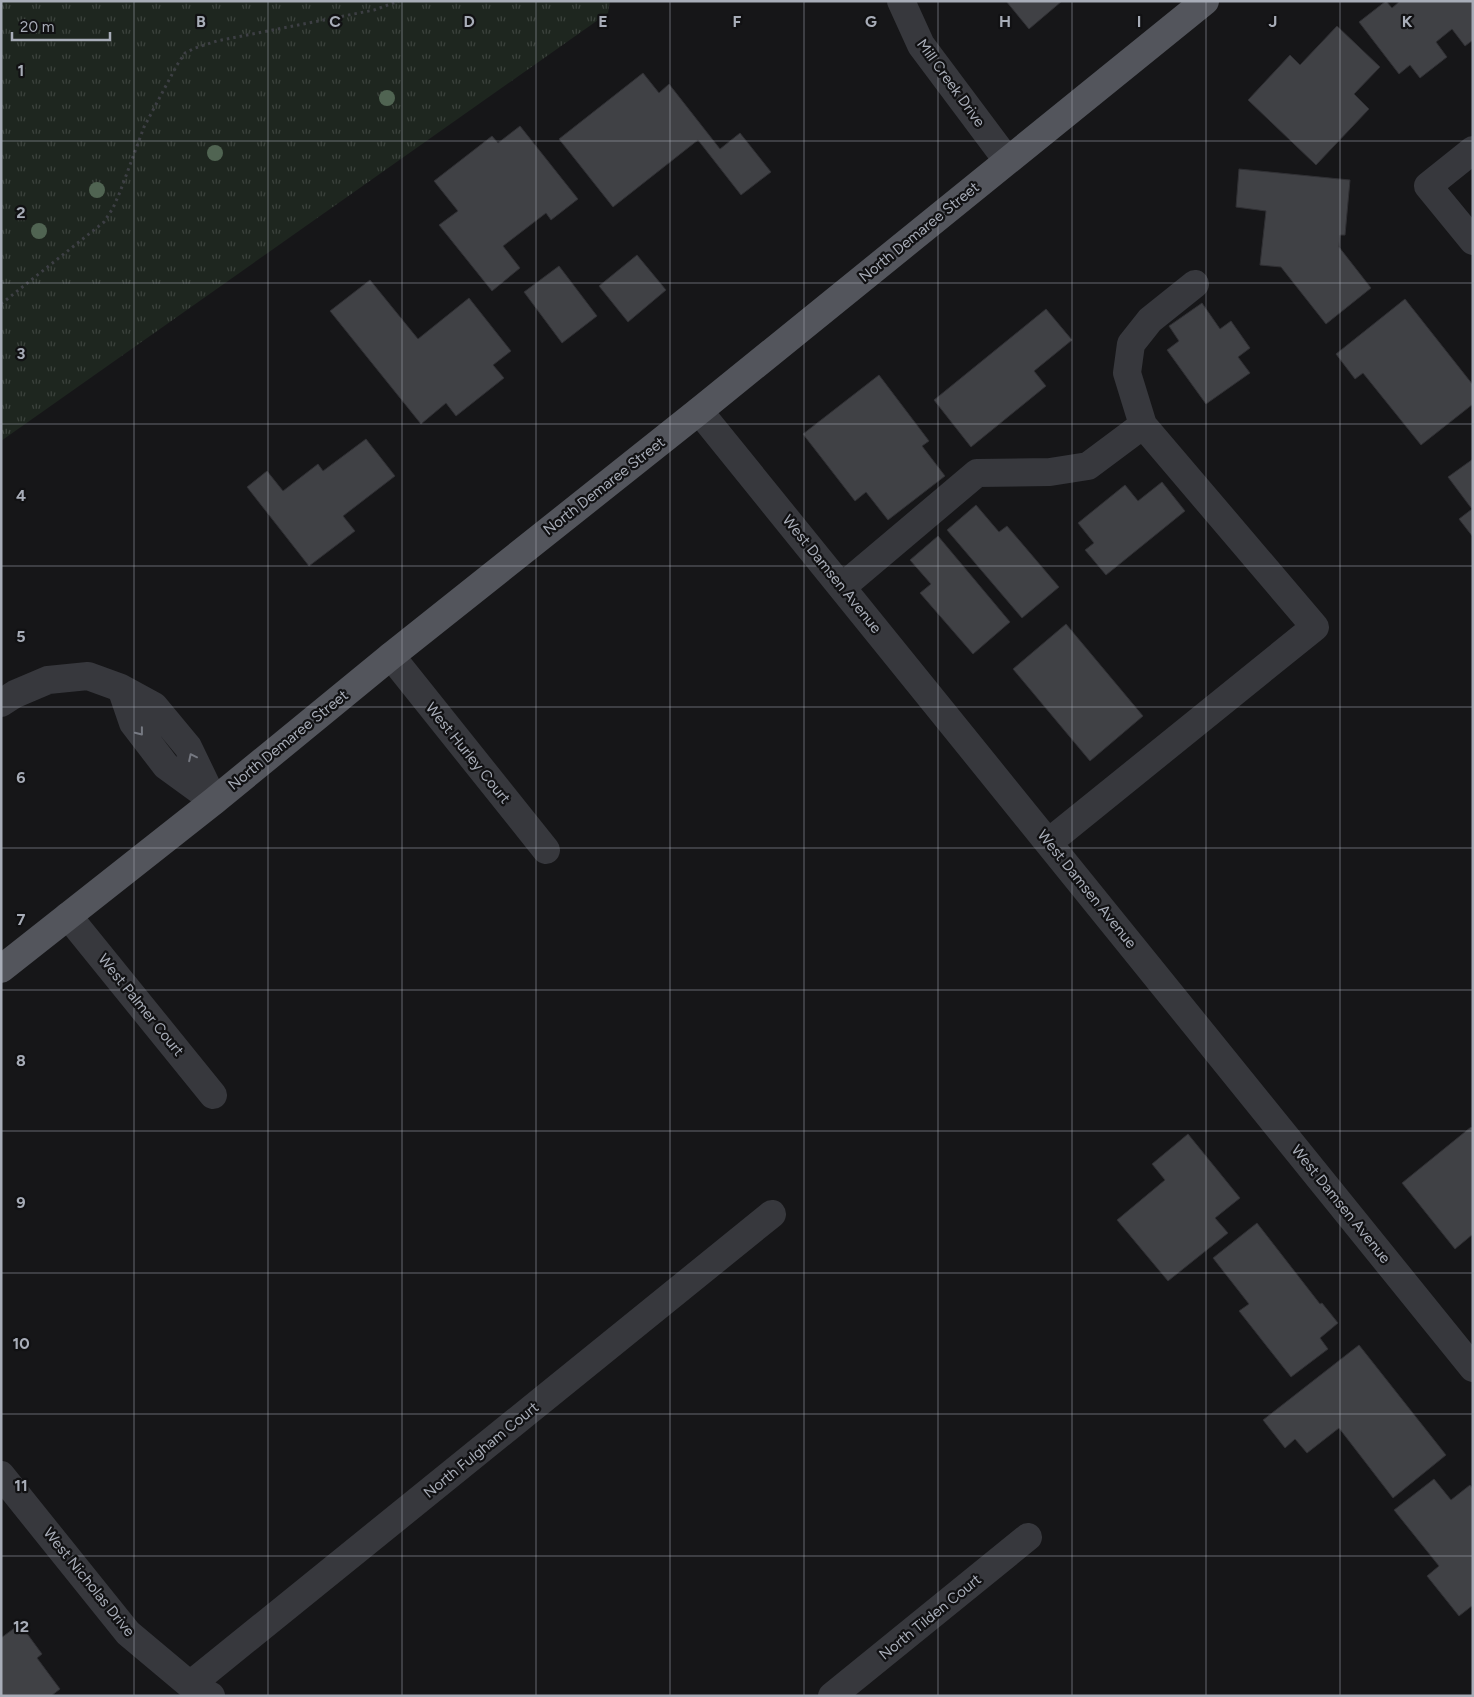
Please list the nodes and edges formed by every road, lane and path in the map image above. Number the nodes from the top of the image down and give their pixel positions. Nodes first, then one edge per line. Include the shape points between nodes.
1 (399, 1) edge
2 (901, 1) edge
3 (1205, 1) edge
4 (1473, 150) edge
5 (1008, 160) junction
6 (1473, 241) edge
7 (1195, 284) dead end
8 (1, 304) edge
9 (699, 411) junction
10 (1143, 425) junction
11 (842, 587) junction
12 (391, 656) junction
13 (1, 703) edge
14 (214, 801) junction
15 (1049, 842) junction
16 (546, 850) dead end
17 (68, 916) junction
18 (1, 969) edge
19 (213, 1095) dead end
20 (772, 1214) dead end
21 (1470, 1359) edge
22 (1, 1475) edge
23 (1028, 1537) dead end
24 (200, 1691) edge
25 (832, 1696) edge

1 - 8 path via 374,10 217,41 185,54 176,64 144,127 120,192 104,222
2 - 5 street, Mill Creek Drive via 921,45
3 - 5 main road, North Demaree Street
4 - 6 street via 1428,186
5 - 9 main road, North Demaree Street
7 - 10 street via 1150,320 1131,344 1127,373
9 - 11 street, West Damsen Avenue
9 - 12 main road, North Demaree Street
10 - 11 street via 1088,466 1050,472 977,473
10 - 15 street via 1315,627
11 - 15 street, West Damsen Avenue
12 - 14 main road, North Demaree Street
12 - 16 street, West Hurley Court
13 - 14 street via 48,680 88,676 121,688 133,723 166,766
14 - 17 main road, North Demaree Street
15 - 21 street, West Damsen Avenue
17 - 18 main road, North Demaree Street
17 - 19 street, West Palmer Court
20 - 24 street, North Fulgham Court
22 - 24 street, West Nicholas Drive via 128,1633
23 - 25 street, North Tilden Court

